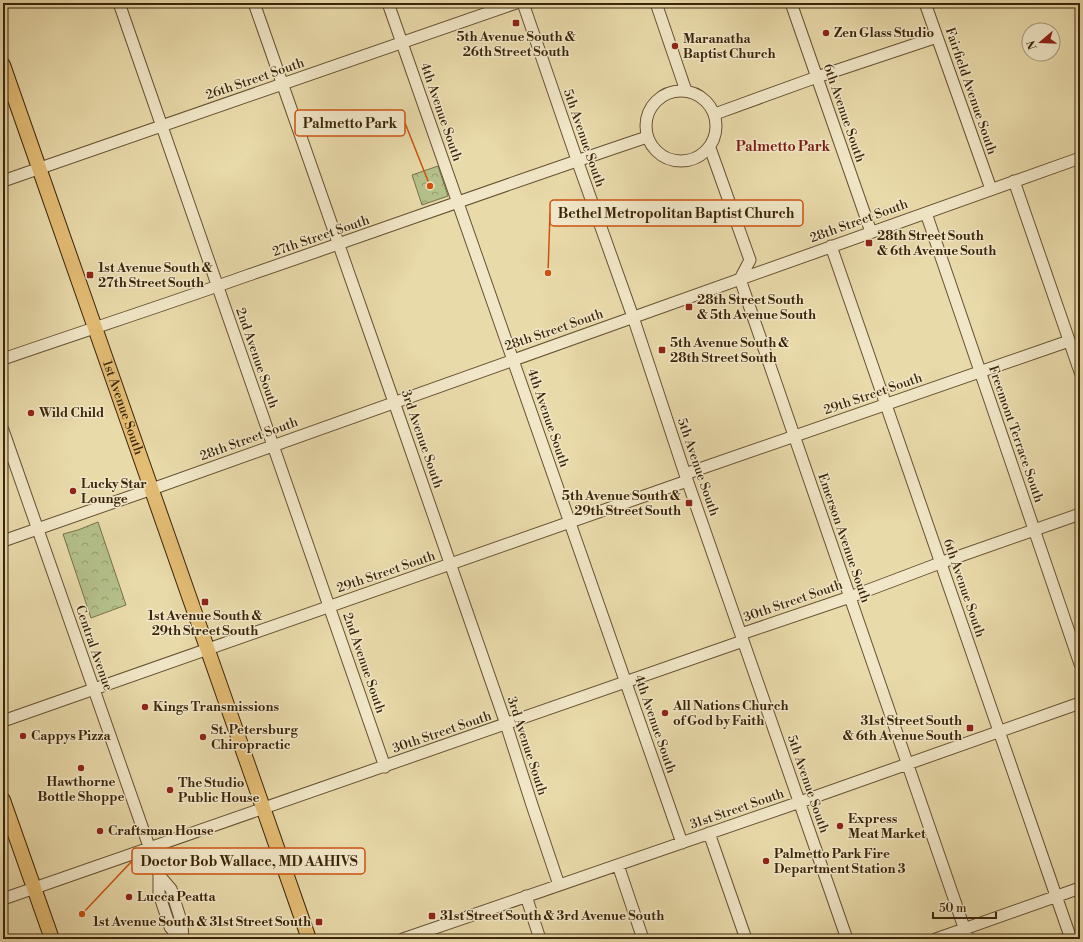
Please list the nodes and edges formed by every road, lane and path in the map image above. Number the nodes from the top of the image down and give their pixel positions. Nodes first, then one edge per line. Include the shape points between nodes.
1 (119, 3) edge
2 (254, 3) edge
3 (388, 3) edge
4 (516, 3) edge
5 (523, 3) edge
6 (656, 3) edge
7 (791, 3) edge
8 (925, 3) edge
9 (937, 37) junction
10 (402, 42) junction
11 (3, 65) edge
12 (817, 77) junction
13 (283, 84) junction
14 (686, 91) junction
15 (715, 114) junction
16 (162, 126) junction
17 (647, 137) junction
18 (710, 148) junction
19 (1080, 158) edge
20 (577, 160) junction
21 (39, 169) junction
22 (3, 181) edge
23 (1014, 181) junction
24 (991, 189) junction
25 (458, 202) junction
26 (926, 213) junction
27 (871, 232) junction
28 (338, 244) junction
29 (831, 246) junction
30 (740, 279) junction
31 (218, 286) junction
32 (633, 317) junction
33 (95, 327) junction
34 (1069, 341) junction
35 (3, 360) edge
36 (513, 360) junction
37 (980, 372) junction
38 (1080, 372) edge
39 (394, 402) junction
40 (886, 404) junction
41 (3, 430) edge
42 (794, 436) junction
43 (272, 446) junction
44 (686, 477) junction
45 (152, 489) junction
46 (1080, 514) edge
47 (570, 522) junction
48 (38, 529) junction
49 (1034, 530) junction
50 (3, 541) edge
51 (940, 563) junction
52 (450, 564) junction
53 (850, 597) junction
54 (329, 606) junction
55 (742, 637) junction
56 (208, 649) junction
57 (1080, 664) edge
58 (626, 682) junction
59 (94, 689) junction
60 (1080, 703) edge
61 (3, 721) edge
62 (506, 724) junction
63 (999, 732) junction
64 (908, 764) junction
65 (385, 766) junction
66 (3, 800) edge
67 (800, 802) junction
68 (263, 808) junction
69 (709, 833) junction
70 (682, 843) junction
71 (149, 848) junction
72 (618, 865) junction
73 (559, 885) junction
74 (1080, 888) edge
75 (34, 889) junction
76 (526, 896) junction
77 (1056, 897) junction
78 (3, 899) edge
79 (966, 934) edge
80 (52, 939) edge
81 (181, 939) edge
82 (309, 939) edge
83 (403, 939) edge
84 (540, 939) edge
85 (643, 939) edge
86 (746, 939) edge
87 (847, 939) edge
88 (936, 939) edge
89 (1071, 939) edge

1 - 16 street, 2nd Avenue South
2 - 13 street, 3rd Avenue South
3 - 10 street, 4th Avenue South
4 - 10 street, 26th Street South
5 - 20 street, 5th Avenue South
6 - 14 street
7 - 12 street, 6th Avenue South
8 - 9 street, Fairfield Avenue South
9 - 12 street
9 - 24 street, Fairfield Avenue South
10 - 13 street, 26th Street South
10 - 25 street, 4th Avenue South
11 - 21 main road, 1st Avenue South
12 - 15 street
12 - 27 street, 6th Avenue South
13 - 16 street, 26th Street South
13 - 28 street, 3rd Avenue South
14 - 15 street via 704,98
14 - 17 street via 674,91 654,103 648,113
15 - 18 street via 716,134
16 - 21 street, 26th Street South
16 - 31 street, 2nd Avenue South
17 - 18 street via 657,152 673,161 685,162 697,158
17 - 20 street, 27th Street South
18 - 30 street via 750,260
19 - 23 street, 28th Street South
20 - 25 street, 27th Street South
20 - 32 street, 5th Avenue South
21 - 22 street, 26th Street South
21 - 33 main road, 1st Avenue South
23 - 24 street, 28th Street South
23 - 34 street
24 - 26 street, 28th Street South
25 - 28 street, 27th Street South
25 - 36 street, 4th Avenue South
26 - 27 street, 28th Street South
26 - 37 street, Freemont Terrace South
27 - 29 street, 28th Street South
28 - 31 street, 27th Street South
28 - 39 street, 3rd Avenue South
29 - 30 street, 28th Street South
29 - 40 street, 6th Avenue South
30 - 32 street, 28th Street South
30 - 42 street, Emerson Avenue South
31 - 33 street, 27th Street South
31 - 43 street, 2nd Avenue South
32 - 36 street, 28th Street South
32 - 44 street, 5th Avenue South
33 - 35 street, 27th Street South
33 - 45 main road, 1st Avenue South
34 - 37 street, 29th Street South
34 - 38 street
36 - 39 street, 28th Street South
36 - 47 street, 4th Avenue South
37 - 40 street, 29th Street South
37 - 49 street, Freemont Terrace South
39 - 43 street, 28th Street South
39 - 52 street, 3rd Avenue South
40 - 42 street, 29th Street South
40 - 51 street, 6th Avenue South
41 - 48 street, Central Avenue
42 - 44 street, 29th Street South
42 - 53 street, Emerson Avenue South
43 - 45 street, 28th Street South
43 - 54 street, 2nd Avenue South
44 - 47 street, 29th Street South
44 - 55 street, 5th Avenue South
45 - 48 street, 28th Street South
45 - 56 main road, 1st Avenue South
46 - 49 street, 30th Street South
47 - 52 street, 29th Street South
47 - 58 street, 4th Avenue South
48 - 50 street, 28th Street South
48 - 59 street, Central Avenue
49 - 51 street, 30th Street South
49 - 57 street, Freemont Terrace South
51 - 53 street, 30th Street South
51 - 63 street, 6th Avenue South
52 - 54 street, 29th Street South
52 - 62 street, 3rd Avenue South
53 - 55 street, 30th Street South
53 - 64 street, Emerson Avenue South
54 - 56 street, 29th Street South
54 - 65 street, 2nd Avenue South
55 - 58 street, 30th Street South
55 - 67 street, 5th Avenue South
56 - 59 street, 29th Street South
56 - 68 main road, 1st Avenue South
58 - 62 street, 30th Street South
58 - 70 street, 4th Avenue South
59 - 61 street, 29th Street South
59 - 71 street, Central Avenue
60 - 63 street, 31st Street South
62 - 65 street, 30th Street South
62 - 73 street, 3rd Avenue South
63 - 64 street, 31st Street South
63 - 77 street, 6th Avenue South
64 - 67 street, 31st Street South
64 - 79 street, Emerson Avenue South
65 - 68 street, 30th Street South
66 - 75 main road
67 - 69 street, 31st Street South
67 - 87 street, 5th Avenue South
68 - 71 street, 30th Street South
68 - 82 main road, 1st Avenue South
69 - 70 street, 31st Street South
69 - 86 street
70 - 72 street, 31st Street South
71 - 75 street, 30th Street South
71 - 81 street, Central Avenue via 159,875 160,894 170,927
72 - 73 street, 31st Street South
72 - 85 street
73 - 76 street, 31st Street South
74 - 77 street
75 - 78 street, 30th Street South
75 - 80 main road
76 - 83 street, 31st Street South
76 - 84 street
77 - 79 street
77 - 89 street, 6th Avenue South
79 - 88 street

